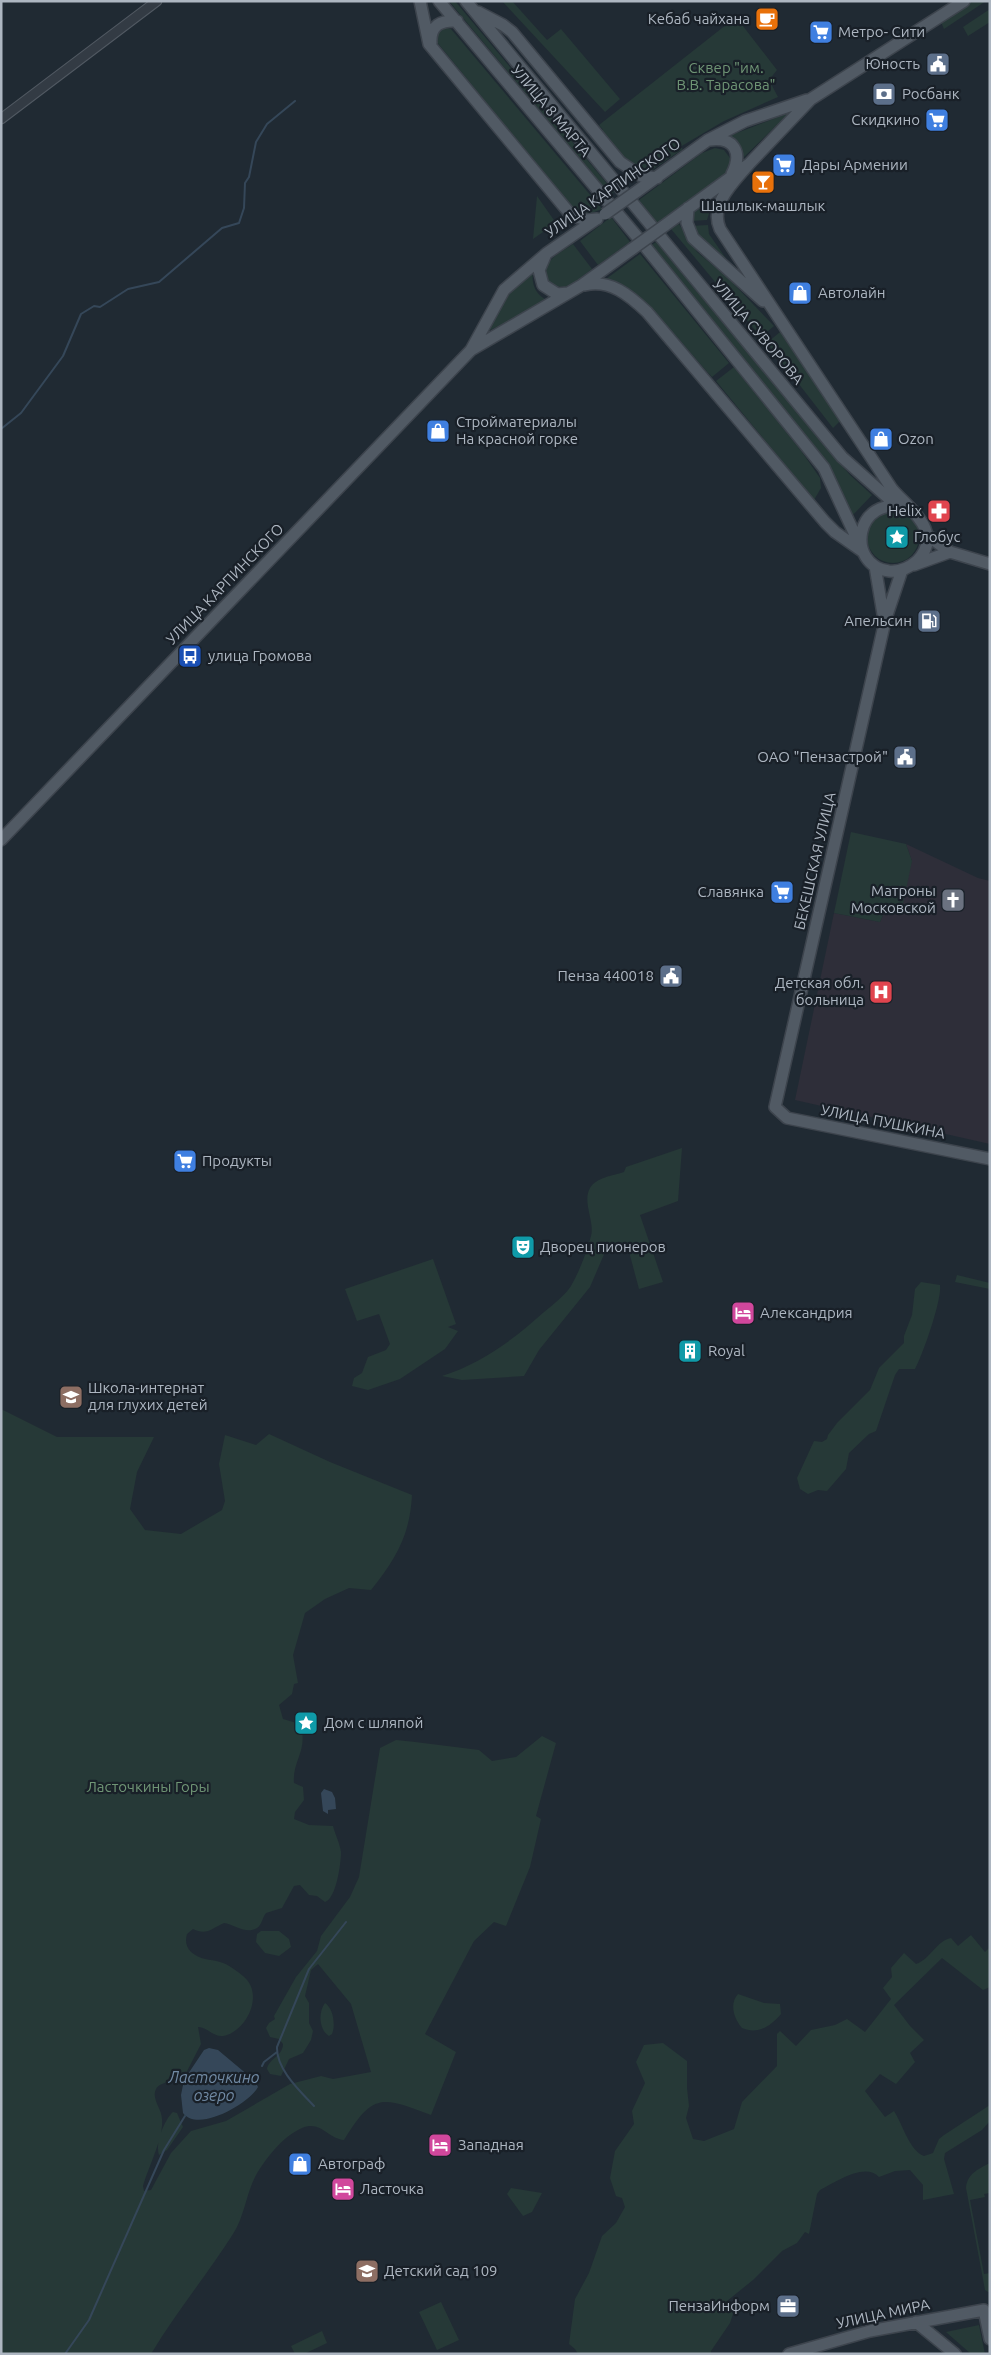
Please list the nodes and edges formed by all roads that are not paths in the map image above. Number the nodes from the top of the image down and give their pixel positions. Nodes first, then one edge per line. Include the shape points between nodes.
1 (157, 1) edge
2 (420, 1) edge
3 (439, 1) edge
4 (466, 1) edge
5 (964, 1) edge
6 (474, 11) junction
7 (456, 21) junction
8 (432, 47) junction
9 (811, 99) junction
10 (1, 119) edge
11 (708, 140) junction
12 (748, 164) junction
13 (606, 169) joint
14 (732, 174) junction
15 (657, 178) junction
16 (688, 208) junction
17 (571, 216) junction
18 (601, 216) junction
19 (571, 236) junction
20 (547, 253) junction
21 (582, 285) junction
22 (568, 293) junction
23 (775, 312) junction
24 (471, 350) junction
25 (902, 506) junction
26 (927, 535) junction
27 (863, 552) junction
28 (950, 552) junction
29 (990, 564) edge
30 (875, 566) junction
31 (907, 568) junction
32 (885, 621) junction
33 (1, 840) edge
34 (775, 1107) joint
35 (990, 1160) edge
36 (916, 2322) junction
37 (990, 2339) edge
38 (789, 2354) edge
39 (954, 2354) edge

1 - 10 street
2 - 8 main road via 427,39
3 - 7 main road, УЛИЦА 8 МАРТА
4 - 6 main road, УЛИЦА 8 МАРТА
5 - 9 main road, УЛИЦА КАРПИНСКОГО
6 - 13 main road, УЛИЦА 8 МАРТА
6 - 15 main road via 512,32 620,162 641,176
7 - 8 main road via 437,24 431,35
7 - 27 main road, УЛИЦА 8 МАРТА via 639,239 824,468
8 - 17 main road
9 - 11 main road, УЛИЦА КАРПИНСКОГО via 745,121
9 - 12 main road, УЛИЦА КАРПИНСКОГО
11 - 14 main road via 721,139 734,147 737,164
11 - 15 main road, УЛИЦА КАРПИНСКОГО
12 - 14 main road, УЛИЦА КАРПИНСКОГО
12 - 23 main road via 724,195 717,209 717,221
13 - 25 main road, УЛИЦА СУВОРОВА via 842,457
14 - 16 main road, УЛИЦА КАРПИНСКОГО
15 - 18 main road, УЛИЦА КАРПИНСКОГО, bridge
16 - 21 main road, УЛИЦА КАРПИНСКОГО, bridge
16 - 23 main road via 687,223 693,238
17 - 18 main road via 586,220
17 - 19 main road
18 - 19 main road, УЛИЦА КАРПИНСКОГО
19 - 20 main road, УЛИЦА КАРПИНСКОГО
20 - 22 main road via 539,270 543,285 557,294
20 - 24 main road, УЛИЦА КАРПИНСКОГО via 504,290
21 - 22 main road, УЛИЦА КАРПИНСКОГО
21 - 27 main road via 595,282 619,289 647,312 825,522
22 - 24 main road, УЛИЦА КАРПИНСКОГО
23 - 25 main road
24 - 33 main road, УЛИЦА КАРПИНСКОГО
25 - 26 main road via 917,514
25 - 27 main road via 881,507 871,513 863,524 860,537
26 - 28 main road
26 - 31 main road via 922,556
27 - 30 main road
28 - 29 main road
28 - 31 main road
30 - 31 main road via 888,571
30 - 32 main road, БЕКЕШСКАЯ УЛИЦА
31 - 32 main road, БЕКЕШСКАЯ УЛИЦА
32 - 34 main road, БЕКЕШСКАЯ УЛИЦА
34 - 35 main road, УЛИЦА ПУШКИНА via 787,1118
36 - 37 main road, УЛИЦА МИРА via 984,2310
36 - 38 main road, УЛИЦА МИРА via 868,2331
36 - 39 main road

